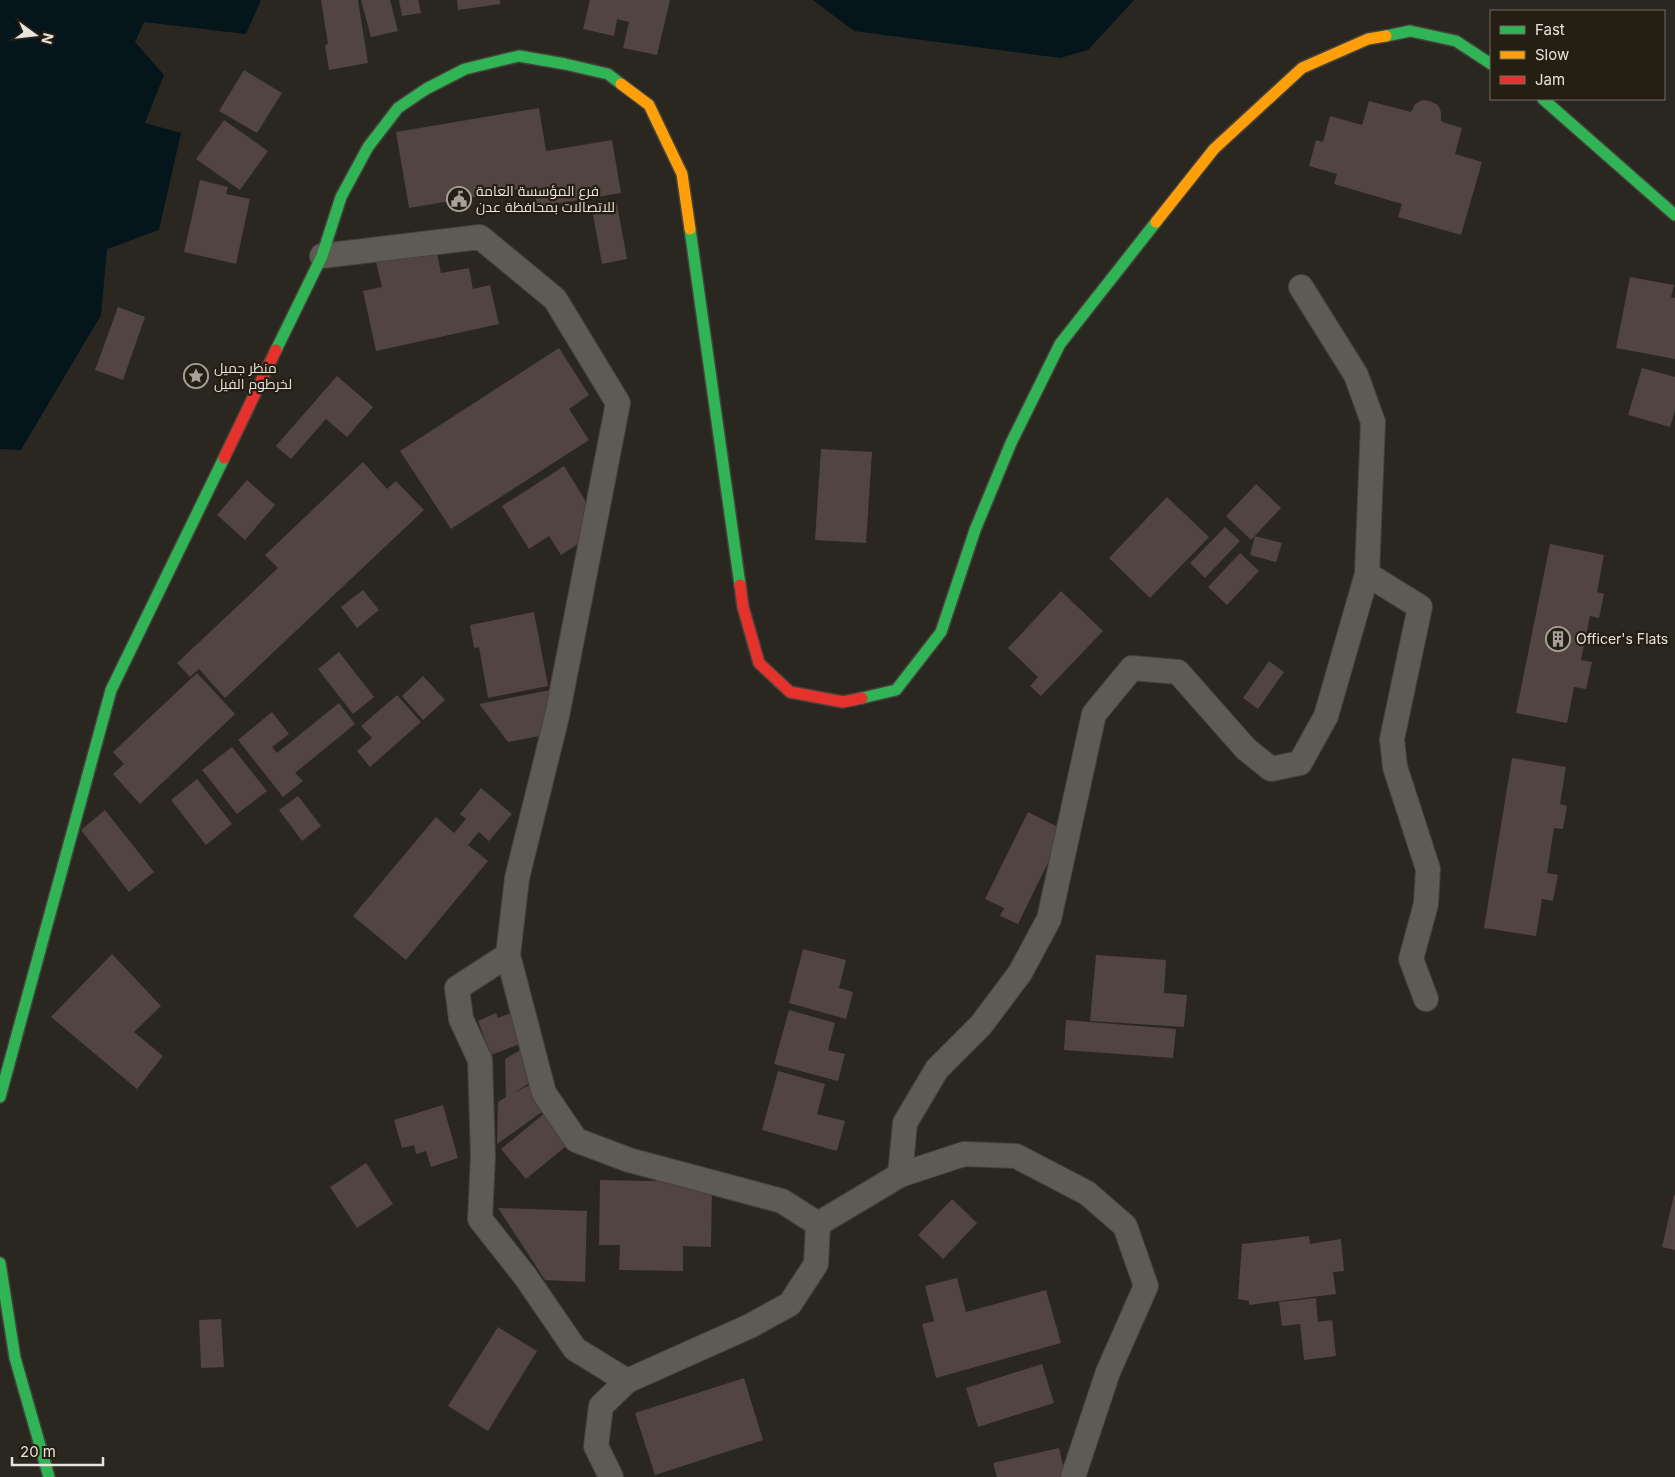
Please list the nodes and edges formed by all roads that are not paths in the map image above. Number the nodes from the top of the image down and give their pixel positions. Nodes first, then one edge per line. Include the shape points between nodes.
1 (1490, 63) edge
2 (1544, 100) edge
3 (1675, 215) edge
4 (322, 256) junction
5 (1301, 287) dead end
6 (1367, 574) junction
7 (508, 955) junction
8 (1426, 998) dead end
9 (0, 1097) edge
10 (900, 1175) junction
11 (818, 1224) junction
12 (0, 1263) edge
13 (627, 1381) junction
14 (49, 1477) edge
15 (611, 1477) edge
16 (1073, 1477) edge

1 - 4 main road via 1456,41 1410,31 1368,39 1302,68 1214,149 1060,344 1011,443 975,530 941,632 896,690 843,702 790,692 759,663 743,607 682,174 649,105 608,74 565,64 519,56 465,69 398,108 368,147 341,197
2 - 3 main road
4 - 7 street via 480,237 555,299 618,403 556,716 517,878
4 - 9 main road via 111,690
5 - 6 street via 1356,375 1374,422
6 - 8 street via 1420,607 1392,739 1395,767 1428,869 1426,904 1411,959
6 - 10 street via 1326,716 1300,763 1271,769 1246,749 1178,672 1132,668 1094,714 1049,919 1020,973 981,1025 937,1069 905,1123
7 - 11 street via 544,1093 576,1140 629,1160 782,1201
7 - 13 street via 458,988 461,1019 480,1060 480,1219 525,1276 575,1349
10 - 11 street
10 - 16 street via 964,1154 1016,1156 1086,1193 1125,1226 1146,1286 1108,1372
11 - 13 street via 816,1264 790,1304 750,1326
12 - 14 main road via 15,1358
13 - 15 street via 601,1406 596,1446

